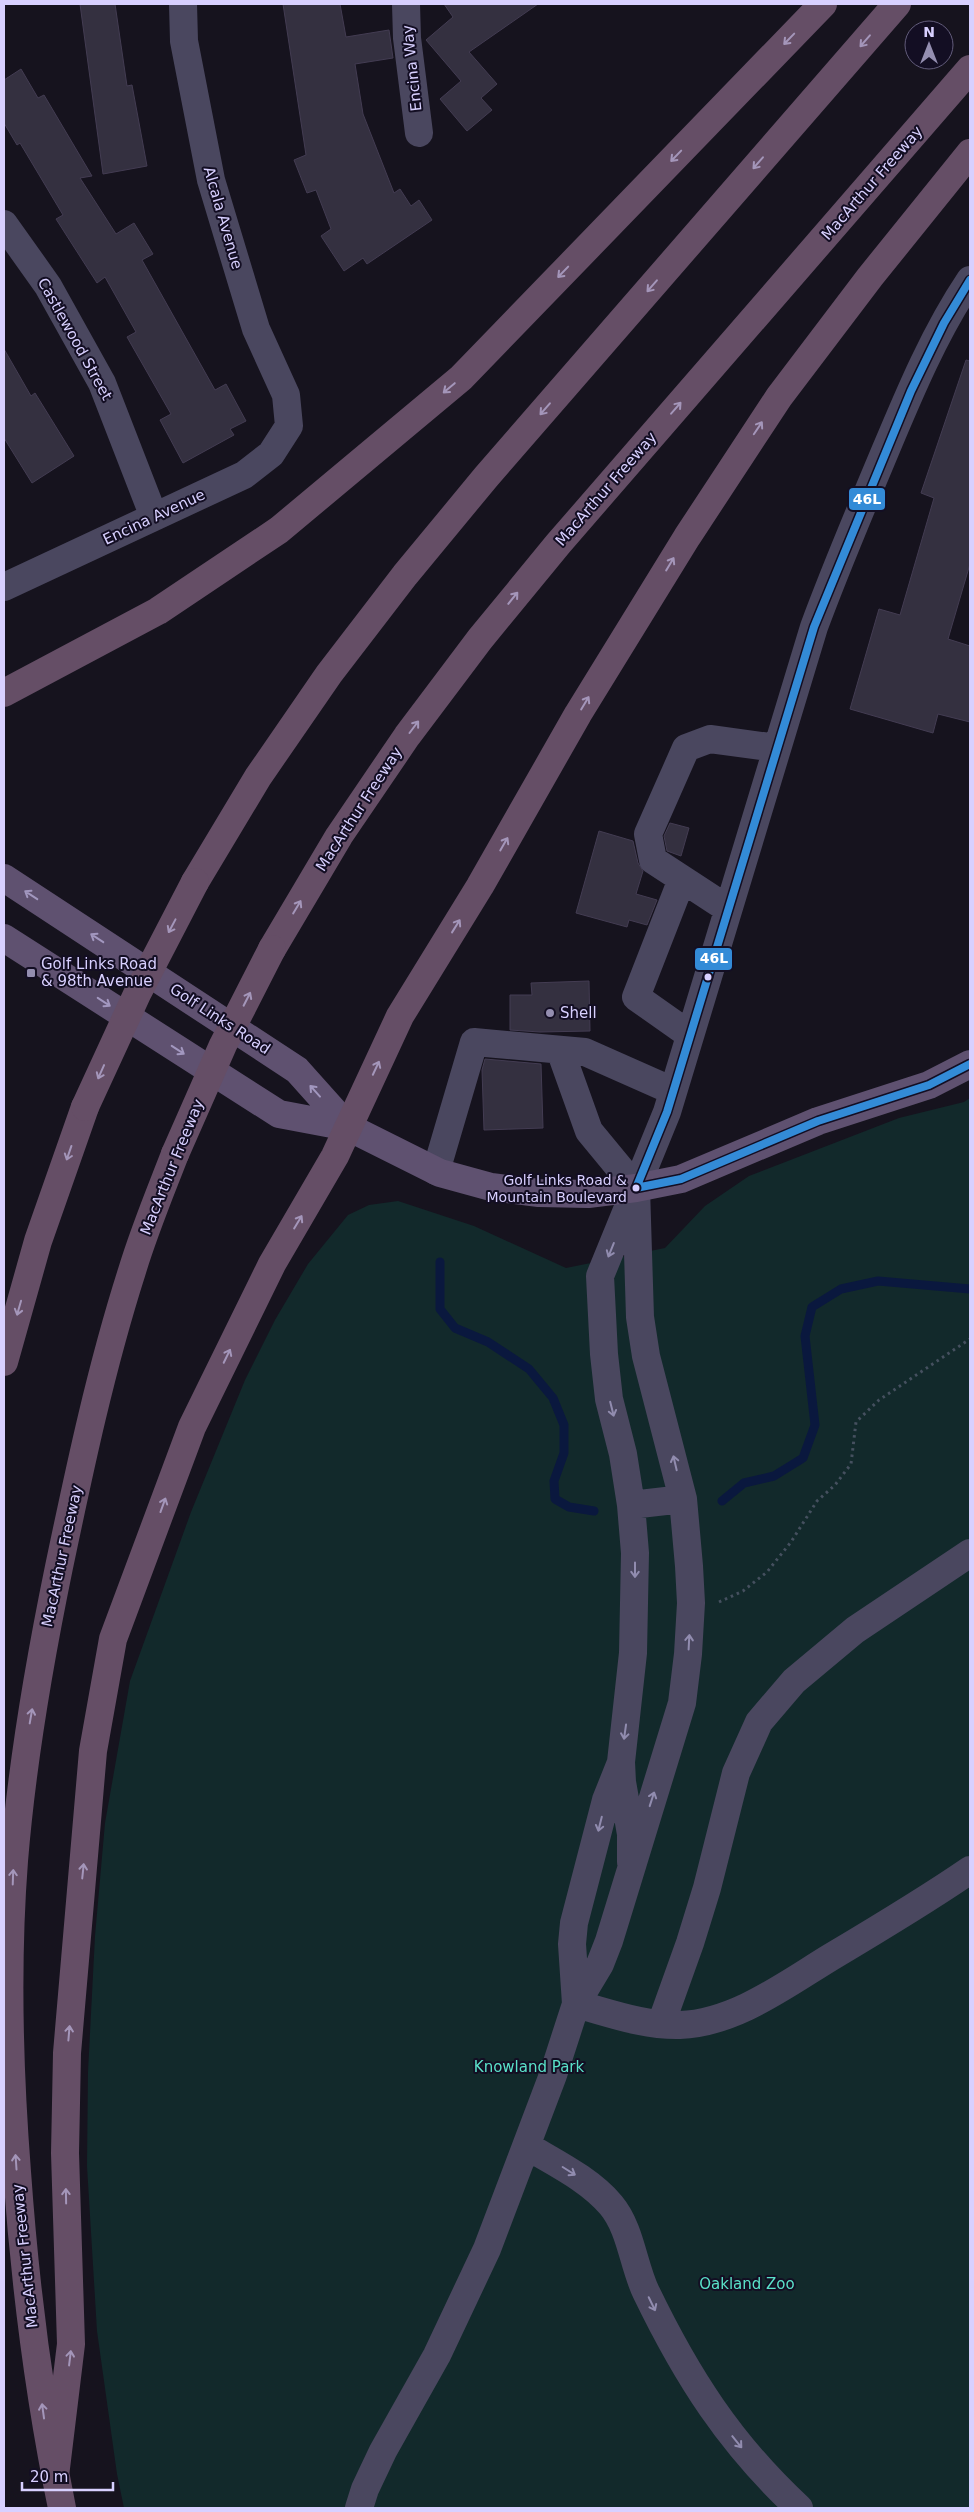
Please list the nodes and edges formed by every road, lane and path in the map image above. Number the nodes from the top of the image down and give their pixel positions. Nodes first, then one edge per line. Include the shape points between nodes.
1 (183, 4) edge
2 (406, 4) edge
3 (823, 4) edge
4 (897, 4) edge
5 (970, 69) edge
6 (419, 133) dead end
7 (970, 153) edge
8 (4, 224) edge
9 (970, 280) edge
10 (289, 426) joint
11 (154, 517) junction
12 (4, 587) edge
13 (4, 692) edge
14 (777, 748) junction
15 (4, 878) edge
16 (682, 879) junction
17 (728, 909) junction
18 (4, 938) edge
19 (690, 1035) junction
20 (560, 1050) junction
21 (970, 1064) edge
22 (673, 1091) junction
23 (348, 1128) junction
24 (436, 1171) junction
25 (636, 1188) junction
26 (970, 1339) edge
27 (4, 1362) edge
28 (683, 1499) junction
29 (631, 1505) junction
30 (970, 1553) edge
31 (691, 1603) junction
32 (621, 1762) junction
33 (632, 1862) junction
34 (970, 1872) edge
35 (576, 2004) junction
36 (661, 2024) junction
37 (527, 2146) junction
38 (55, 2476) junction
39 (62, 2508) edge
40 (360, 2508) edge
41 (799, 2508) edge

1 - 10 street, Alcala Avenue via 184,41 211,180 256,328 286,395
2 - 6 street, Encina Way
3 -> 13 highway via 461,378 279,530 158,611
4 -> 27 highway, bridge via 404,575 263,769 195,882 138,992 85,1107 38,1241
38 -> 5 highway, MacArthur Freeway, bridge via 29,2307 12,2102 9,1976 14,1862 25,1750 79,1475 101,1379 132,1269 175,1154 223,1045 272,949 339,836 407,736 480,639 558,544
23 -> 7 highway via 400,1016 687,536 809,357
8 - 11 street, Castlewood Street via 48,286 102,383
9 - 14 street via 942,328 904,408 829,586
10 - 11 street, Encina Avenue via 271,454 244,475
11 - 12 street, Encina Avenue
14 - 16 street via 710,739 686,748 648,834 653,860
14 - 17 street
23 -> 15 main road, Golf Links Road via 297,1070
16 - 17 street
16 - 19 street via 636,997
17 - 19 street
18 -> 23 main road, Golf Links Road via 279,1114
19 - 22 street
20 - 22 street via 585,1052
20 - 24 street via 474,1042
20 - 25 street via 589,1130
21 - 25 main road, Golf Links Road via 929,1085 818,1121 681,1179
22 - 25 street
23 - 24 main road, Golf Links Road
38 -> 23 highway via 71,2344 64,2153 67,2053 93,1752 113,1639 192,1426 272,1264 323,1180
24 - 25 main road, Golf Links Road via 491,1188 539,1193 588,1194
28 -> 25 street via 646,1356 640,1317
25 -> 29 street via 600,1276 609,1399 623,1454
26 - 31 path via 879,1400 856,1422 851,1464 817,1501 767,1572 743,1591 721,1602
28 - 29 street
28 - 31 street
29 -> 32 street via 635,1600 629,1705
30 - 36 street via 855,1630 794,1681 759,1722 736,1773 704,1898
33 -> 31 street via 682,1703
32 - 33 street via 632,1834
32 -> 35 street via 606,1800 574,1923 572,1944
33 - 35 street via 600,1964
34 - 36 street via 762,1999 722,2017 681,2025
35 - 36 street via 645,2023
35 - 37 street
37 - 40 street via 461,2308 383,2451
37 -> 41 street via 593,2187 612,2206 624,2228 639,2277 681,2362 745,2452
38 - 39 highway, MacArthur Freeway

